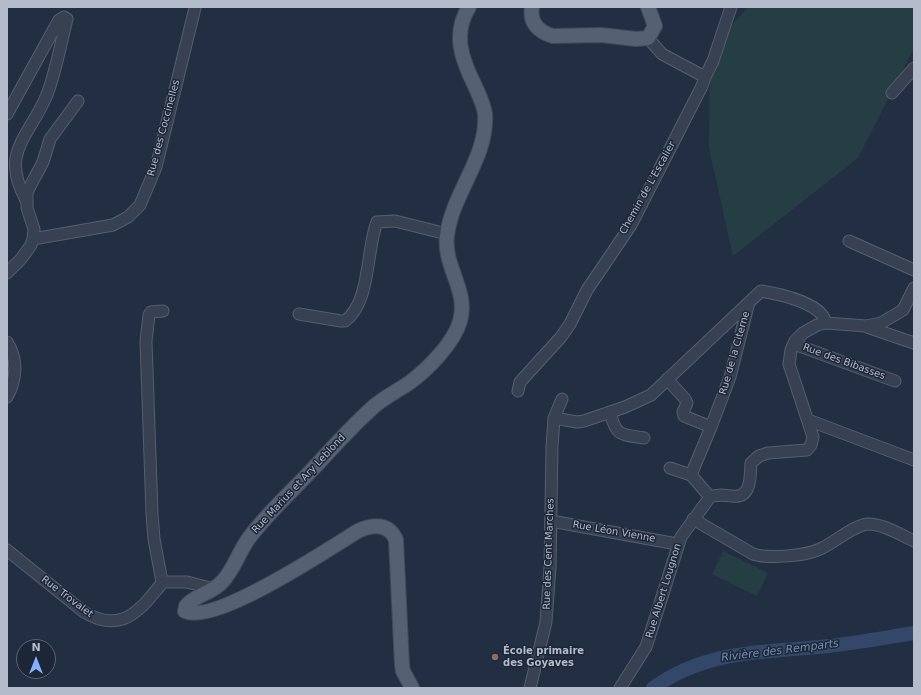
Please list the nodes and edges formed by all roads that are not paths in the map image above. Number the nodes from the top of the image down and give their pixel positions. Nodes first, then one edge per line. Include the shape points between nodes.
1 (469, 7) edge
2 (532, 7) edge
3 (648, 7) edge
4 (731, 7) edge
5 (195, 8) edge
6 (648, 38) junction
7 (914, 68) edge
8 (705, 77) junction
9 (892, 93) dead end
10 (78, 101) dead end
11 (7, 114) edge
12 (26, 200) junction
13 (447, 234) junction
14 (33, 239) junction
15 (849, 241) dead end
16 (914, 270) edge
17 (7, 273) edge
18 (914, 288) edge
19 (750, 301) junction
20 (163, 311) dead end
21 (299, 314) dead end
22 (826, 323) junction
23 (866, 326) junction
24 (7, 342) edge
25 (914, 343) edge
26 (794, 344) junction
27 (667, 379) junction
28 (895, 381) dead end
29 (518, 391) dead end
30 (7, 397) edge
31 (562, 399) dead end
32 (610, 413) junction
33 (554, 418) junction
34 (808, 420) junction
35 (712, 427) junction
36 (644, 438) dead end
37 (914, 460) edge
38 (670, 468) dead end
39 (691, 475) junction
40 (710, 496) junction
41 (693, 519) junction
42 (551, 521) junction
43 (914, 540) edge
44 (678, 544) junction
45 (7, 550) edge
46 (162, 582) junction
47 (214, 589) junction
48 (411, 687) edge
49 (530, 688) edge
50 (620, 688) edge

1 - 13 main road, Rue Marius et Ary Leblond via 460,30 460,48 480,95 485,112 485,125 479,151
2 - 6 main road via 531,17 535,25 540,31 554,36
3 - 6 main road via 655,26
4 - 8 street via 714,61
5 - 14 street, Rue des Coccinelles via 156,167 140,205 128,217 113,225
6 - 8 street via 662,54
7 - 9 street
8 - 29 street, Chemin de L'Escalier via 692,109 631,225 587,290 566,331 520,382
10 - 12 street via 50,138 43,162 27,192
11 - 12 street via 59,20 64,17 67,19 46,96 17,149 14,162 19,188
12 - 14 street via 34,229
13 - 21 street via 403,222 377,222 361,297 350,315 341,320
13 - 47 main road, Rue Marius et Ary Leblond via 448,256 462,298 460,322 453,336 424,370 369,410 274,509 248,539 230,572
14 - 17 street via 21,259
15 - 16 street
18 - 23 street via 903,310 881,323
19 - 22 street, Rue de la Citerne via 761,291 781,294 818,309
19 - 27 street, Rue de la Citerne
19 - 35 street, Rue de la Citerne via 730,377
20 - 46 street via 149,314 146,341 152,514
22 - 23 street
22 - 26 street via 803,333
23 - 25 street
24 - 30 street via 14,354 16,369
26 - 28 street, Rue des Bibasses
26 - 34 street via 789,364
27 - 32 street, Rue de la Citerne via 651,395
27 - 35 street via 685,399 684,416
31 - 33 street
32 - 33 street, Rue de la Citerne via 577,422
32 - 36 street via 614,428 618,432
33 - 42 street, Rue des Cent Marches
34 - 37 street
34 - 40 street via 813,437 812,445 807,450 759,456 751,463 746,493 735,497 716,494
35 - 39 street, Rue de la Citerne
38 - 39 street
39 - 40 street
40 - 41 street, Rue Albert Lougnon
41 - 43 street via 753,554 763,556 800,554 822,549 865,524 876,525
41 - 44 street, Rue Albert Lougnon
42 - 44 street, Rue Léon Vienne
42 - 49 street, Rue des Cent Marches via 546,622
44 - 50 street, Rue Albert Lougnon via 646,647
45 - 46 street, Rue Trovalet via 84,612 105,621 129,618 139,611
46 - 47 street via 187,582
47 - 48 main road, Rue Marius et Ary Leblond via 188,602 185,611 202,612 250,596 358,531 374,525 388,529 394,535 397,548 402,665

